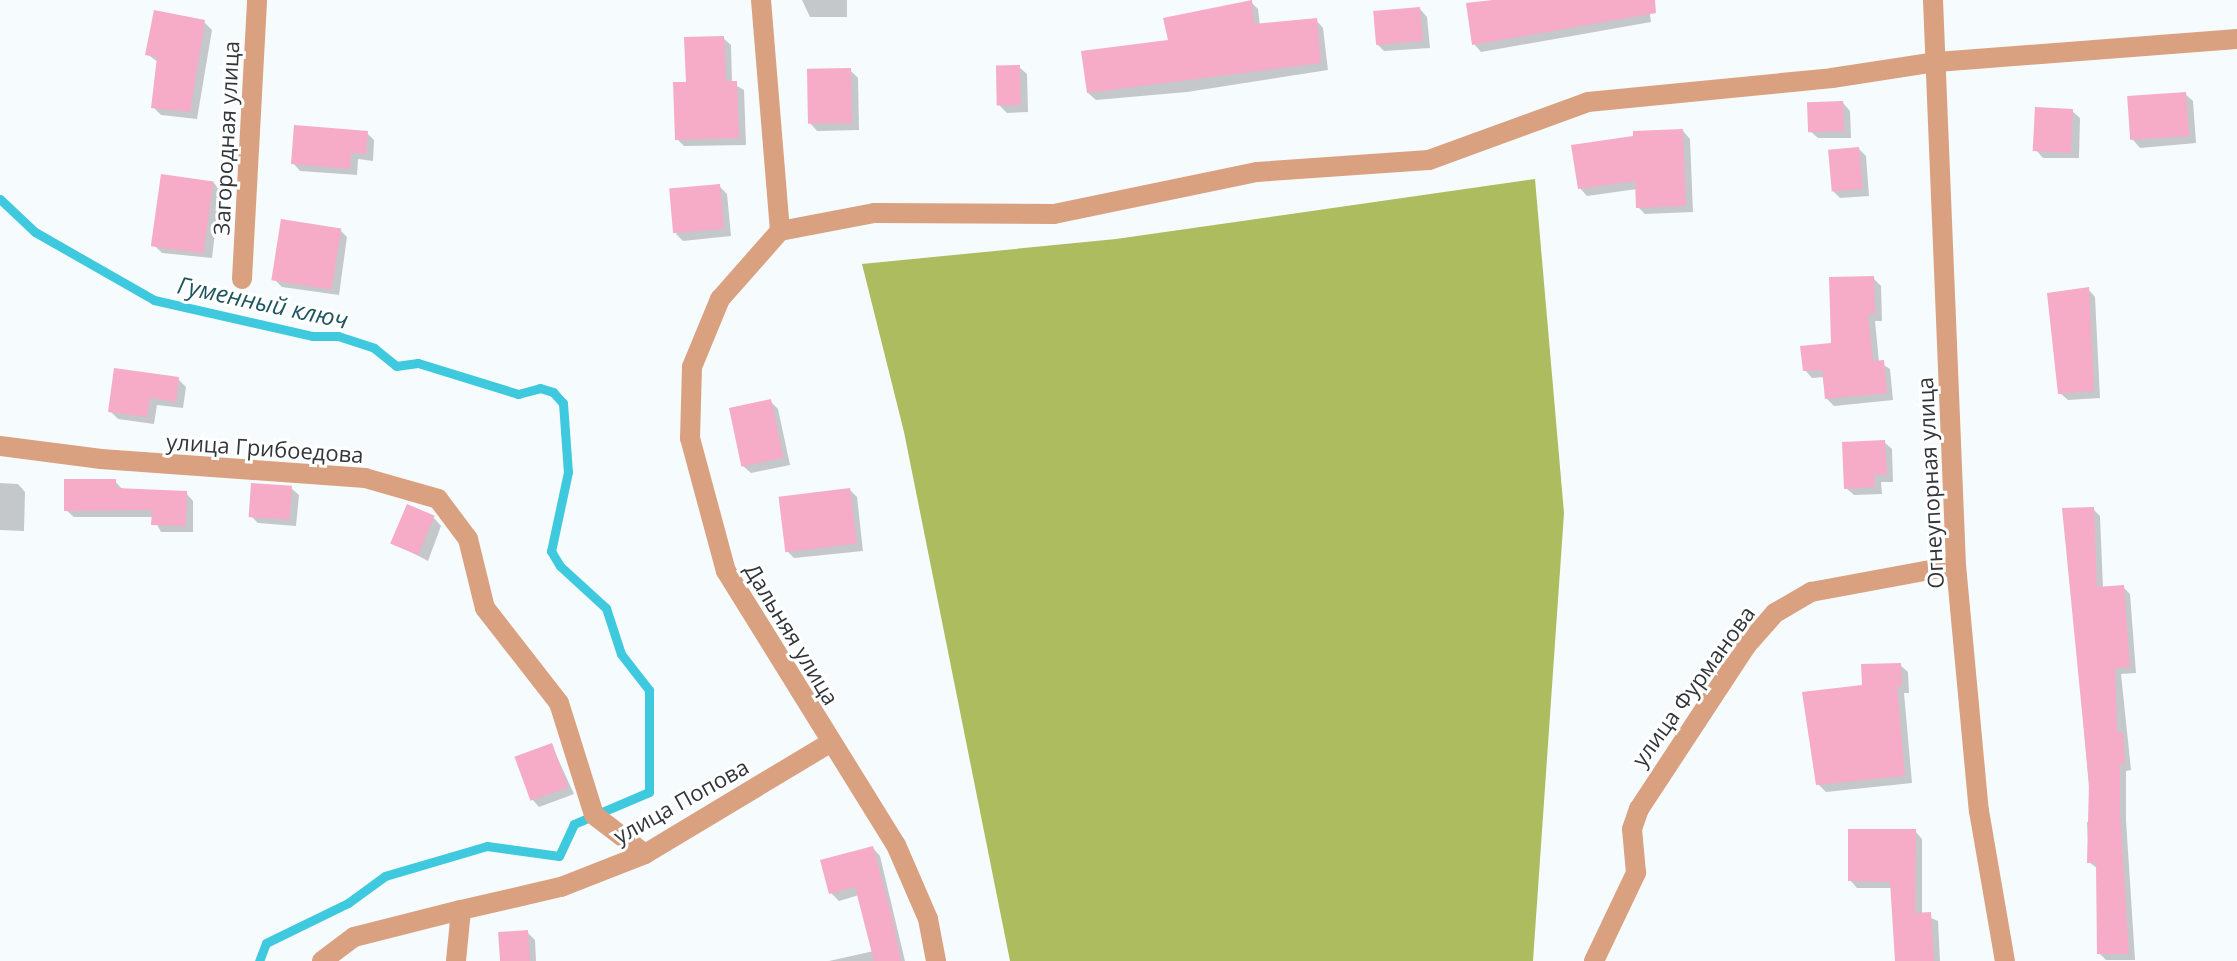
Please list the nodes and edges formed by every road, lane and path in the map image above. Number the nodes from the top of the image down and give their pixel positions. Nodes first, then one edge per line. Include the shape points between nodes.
1 (257, 0) edge
2 (761, 0) edge
3 (1933, 0) edge
4 (2237, 39) edge
5 (1937, 62) junction
6 (780, 231) junction
7 (242, 279) dead end
8 (0, 446) edge
9 (1956, 565) junction
10 (830, 743) junction
11 (645, 854) junction
12 (461, 910) junction
13 (322, 961) edge
14 (456, 961) edge
15 (936, 961) edge
16 (1594, 961) edge
17 (2005, 961) edge

1 - 7 street, Загородная улица
2 - 6 street
3 - 5 street, Огнеупорная улица
4 - 5 street
5 - 6 street via 1588,102 1429,160 1257,172 1054,214 874,213
5 - 9 street, Огнеупорная улица
6 - 10 street, Дальняя улица via 720,299 692,367 690,438 726,571
8 - 11 street, улица Грибоедова via 365,478 438,499 468,539 485,608 559,703 594,815
9 - 16 street, улица Фурманова via 1811,592 1775,613 1746,646 1639,809 1632,829 1636,873
9 - 17 street, Огнеупорная улица via 1979,811
10 - 11 street, улица Попова
10 - 15 street, Дальняя улица via 896,845 928,919
11 - 12 street, улица Попова via 561,887
12 - 13 street, улица Попова via 354,937
12 - 14 street

